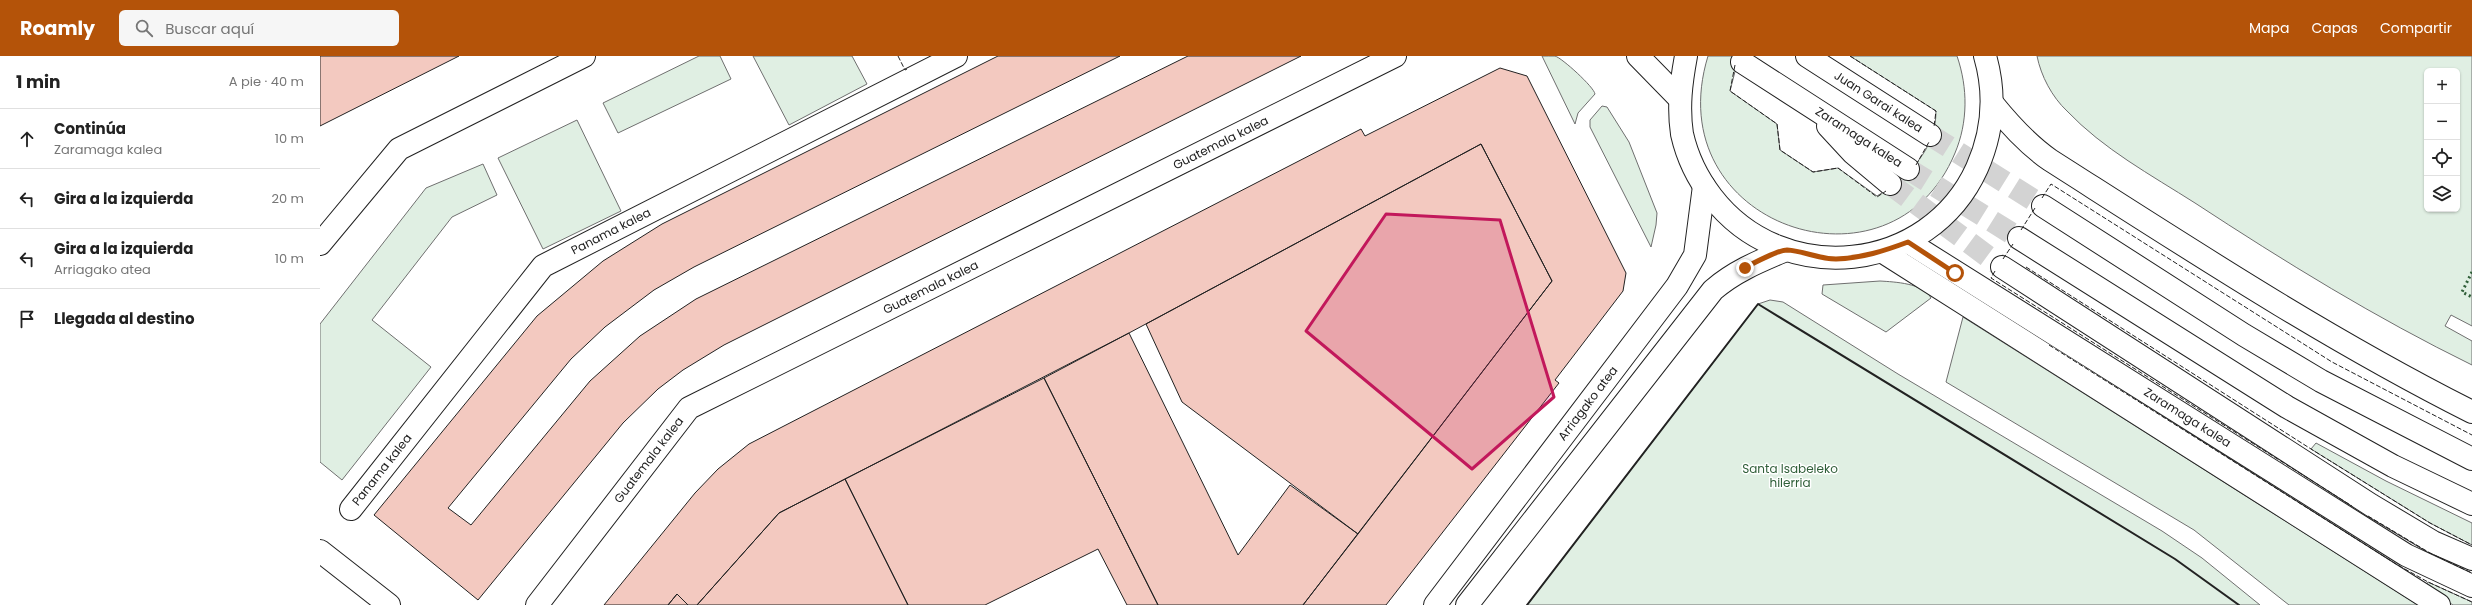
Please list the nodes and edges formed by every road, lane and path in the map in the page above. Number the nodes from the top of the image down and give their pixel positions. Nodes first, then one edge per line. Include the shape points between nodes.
1 (584, 56) edge
2 (956, 56) edge
3 (1395, 56) edge
4 (1638, 56) edge
5 (1686, 56) edge
6 (1807, 56) edge
7 (1985, 56) edge
8 (1742, 62) dead end
9 (1679, 98) junction
10 (1993, 104) junction
11 (1810, 105) junction
12 (1930, 135) tunnel mouth
13 (1908, 169) tunnel mouth
14 (1890, 184) tunnel mouth
15 (1704, 186) junction
16 (2043, 206) tunnel mouth
17 (2019, 238) tunnel mouth
18 (1908, 242) junction
19 (320, 244) edge
20 (1786, 250) junction
21 (1883, 252) junction
22 (2002, 267) tunnel mouth
23 (2472, 412) edge
24 (2472, 459) edge
25 (2472, 504) edge
26 (351, 509) dead end
27 (320, 551) edge
28 (2472, 559) edge
29 (2472, 586) edge
30 (388, 605) edge
31 (537, 605) edge
32 (1436, 605) edge
33 (1467, 605) edge
34 (2439, 605) edge

1 - 19 main road via 399,149
2 - 26 main road, Panama kalea via 543,266
3 - 31 main road, Guatemala kalea via 689,408
4 - 9 main road
5 - 9 main road
6 - 12 main road, Juan Garai kalea
7 - 10 main road
8 - 11 main road, Zaramaga kalea
9 - 15 main road via 1683,136 1690,159
10 - 18 main road via 1987,145 1969,184 1943,217
10 - 23 main road via 2032,148 2055,163 2304,320 2422,387
11 - 13 main road, Zaramaga kalea
11 - 14 main road, Zaramaga kalea via 1852,153
15 - 20 main road via 1720,208 1740,226 1762,240
15 - 32 main road, Arriagako atea via 1695,255 1677,286
16 - 24 main road via 2244,335 2321,381
17 - 25 main road via 2287,407 2393,466
18 - 21 main road
18 - 29 main road, Zaramaga kalea via 2406,555
20 - 21 main road via 1835,259
20 - 33 main road via 1752,264 1724,280 1713,290
21 - 34 main road, Zaramaga kalea
22 - 28 main road, Zaramaga kalea via 2371,505 2433,542
27 - 30 main road

